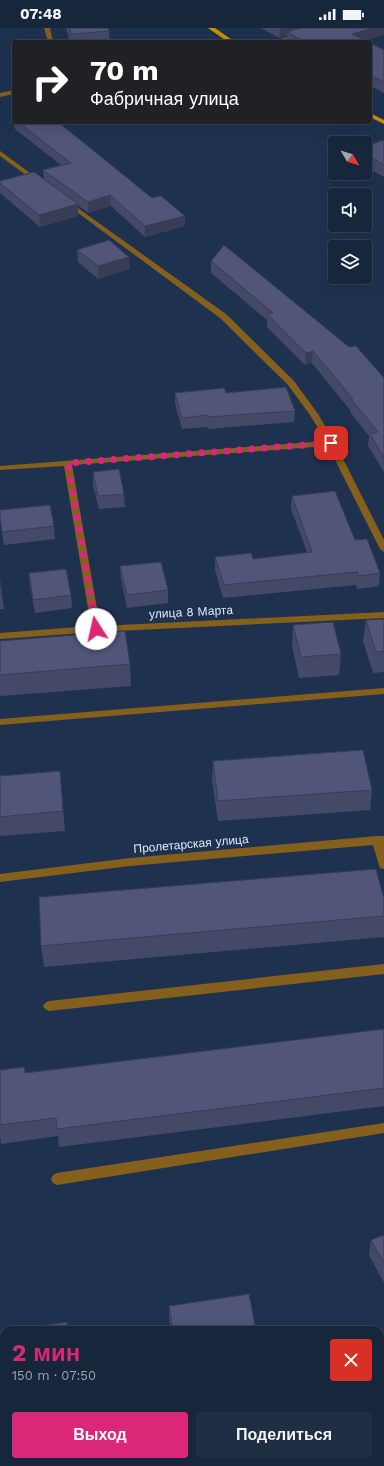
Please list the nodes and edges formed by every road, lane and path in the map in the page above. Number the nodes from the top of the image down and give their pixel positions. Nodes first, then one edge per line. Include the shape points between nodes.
1 (47, 28) edge
2 (211, 28) edge
3 (305, 34) edge
4 (51, 40) edge
5 (229, 40) edge
6 (282, 40) edge
7 (12, 92) edge
8 (0, 95) edge
9 (372, 116) edge
10 (384, 122) edge
11 (0, 153) edge
12 (45, 186) edge
13 (64, 200) edge
14 (331, 443) junction
15 (68, 463) junction
16 (0, 468) edge
17 (384, 549) edge
18 (384, 615) edge
19 (96, 629) junction
20 (0, 636) edge
21 (384, 691) edge
22 (0, 722) edge
23 (380, 840) edge
24 (384, 865) edge
25 (0, 878) edge
26 (384, 969) edge
27 (49, 1006) dead end
28 (384, 1128) edge
29 (57, 1179) dead end

1 - 4 street
2 - 5 main road
3 - 6 street
7 - 8 street
9 - 10 main road
11 - 12 street
13 - 14 street via 223,316 291,383
14 - 15 street
14 - 17 street
15 - 16 street
15 - 19 street
18 - 19 street, улица 8 Марта
19 - 20 street, улица 8 Марта
21 - 22 street
23 - 24 street
23 - 25 street, Пролетарская улица via 130,862
26 - 27 street
28 - 29 street

